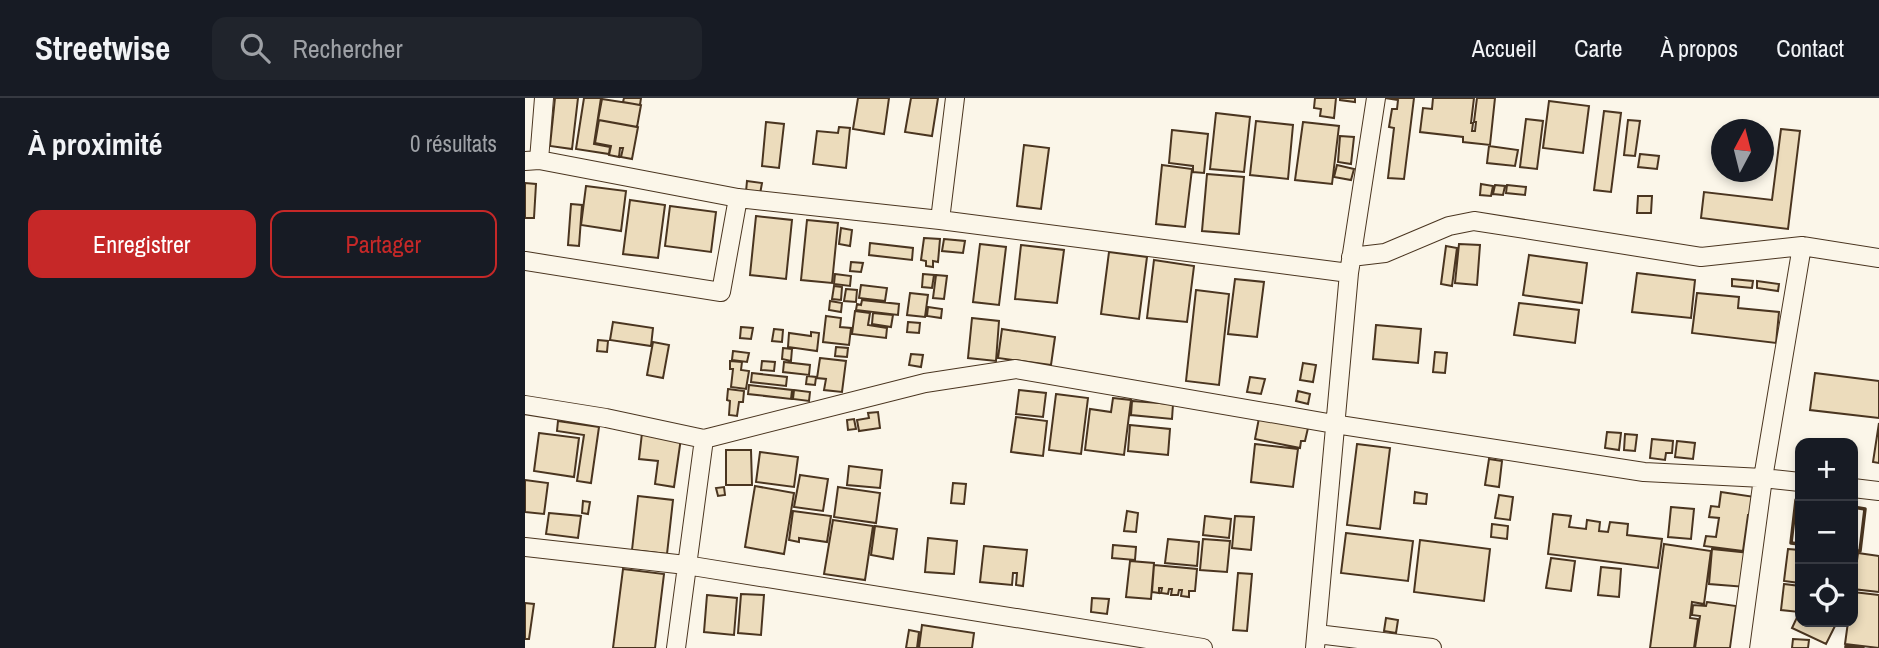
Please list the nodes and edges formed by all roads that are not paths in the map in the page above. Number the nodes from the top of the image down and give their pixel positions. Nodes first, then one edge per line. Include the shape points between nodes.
1 (544, 98) edge
2 (955, 98) edge
3 (1376, 98) edge
4 (532, 160) edge
5 (738, 198) junction
6 (940, 220) junction
7 (1802, 246) junction
8 (1879, 258) edge
9 (525, 261) edge
10 (1350, 265) junction
11 (525, 405) edge
12 (1334, 424) junction
13 (704, 439) junction
14 (1763, 478) junction
15 (1795, 481) edge
16 (1858, 489) edge
17 (1879, 491) edge
18 (525, 547) edge
19 (686, 565) junction
20 (1316, 641) edge
21 (676, 648) edge
22 (1203, 648) edge
23 (1432, 648) edge
24 (1740, 648) edge

1 - 4 street
2 - 6 street
3 - 10 street
4 - 5 street
5 - 6 street
5 - 9 street via 721,292
6 - 10 street
7 - 8 street
7 - 10 street via 1701,257 1474,220
7 - 14 street
10 - 12 street
11 - 13 street
12 - 13 street via 1016,369 925,383
12 - 14 street via 1644,472
12 - 20 street
13 - 19 street
14 - 15 street
14 - 24 street
16 - 17 street
18 - 19 street
19 - 21 street
19 - 22 street
20 - 23 street

